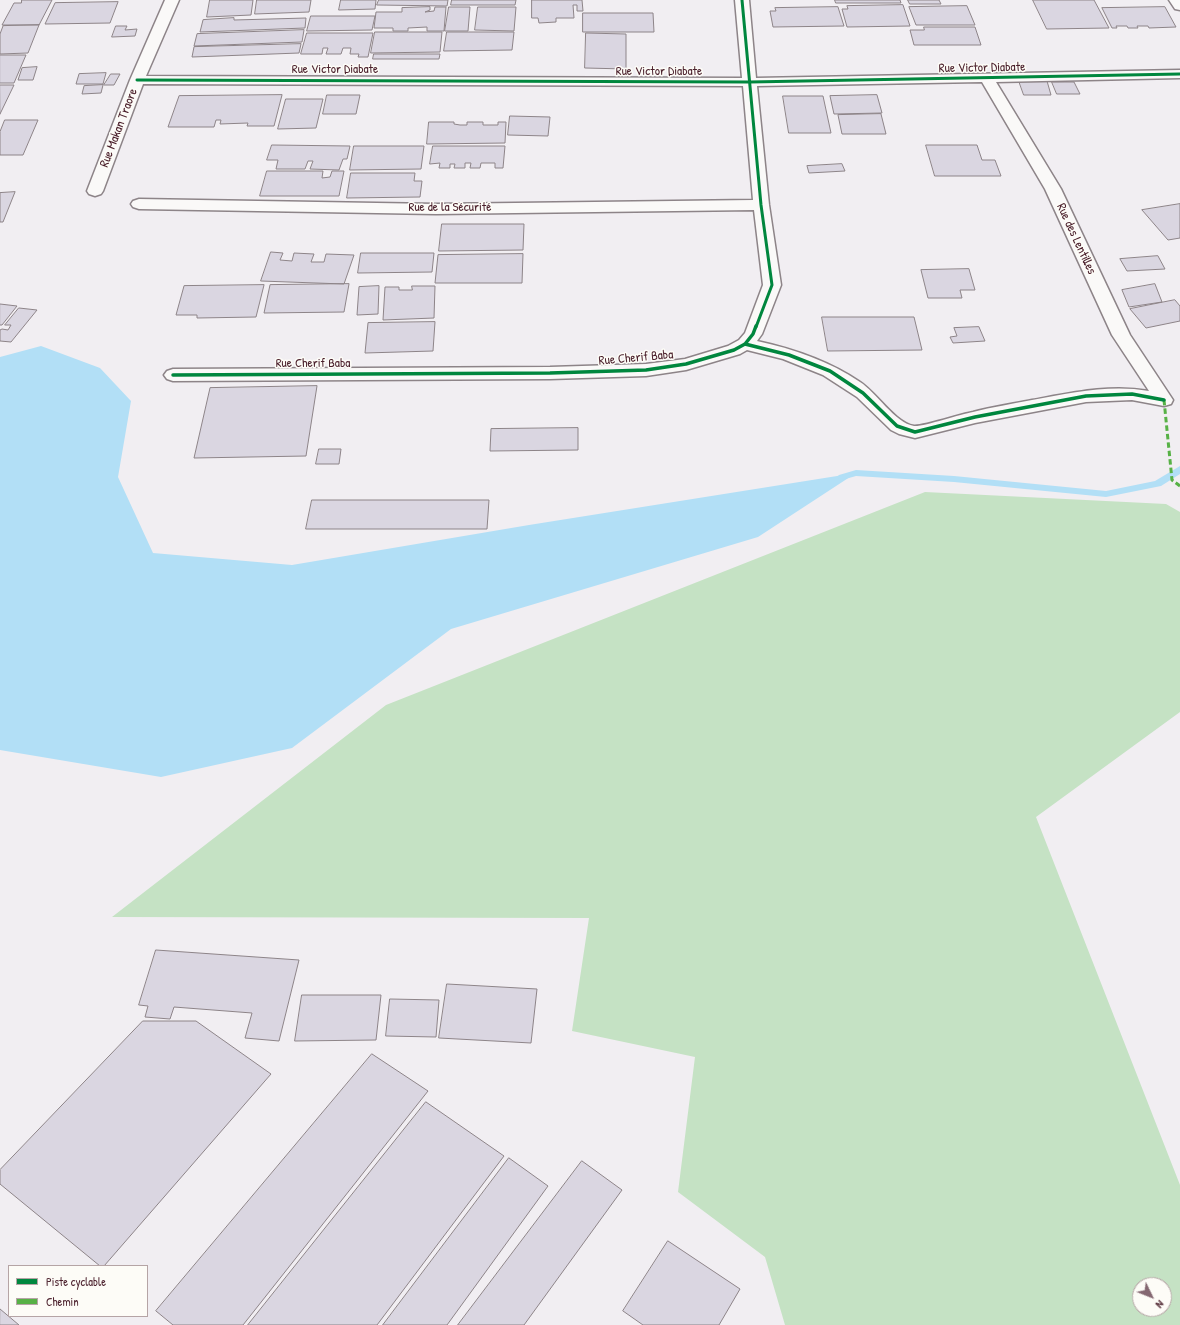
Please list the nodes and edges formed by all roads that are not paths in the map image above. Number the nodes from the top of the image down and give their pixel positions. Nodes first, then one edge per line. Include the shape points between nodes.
1 (172, 0) edge
2 (742, 0) edge
3 (1176, 0) edge
4 (1180, 6) edge
5 (1180, 74) edge
6 (987, 78) junction
7 (137, 80) junction
8 (750, 82) junction
9 (95, 191) dead end
10 (139, 204) dead end
11 (761, 206) junction
12 (745, 344) junction
13 (173, 375) dead end

1 - 7 street, Rue Makan Traore
2 - 8 street
3 - 4 street
5 - 6 street, Rue Victor Diabate
6 - 8 street, Rue Victor Diabate
6 - 12 street, Rue des Lentilles via 1053,189 1122,335 1164,400 1132,394 1086,396 990,414 915,432 906,431 895,425 858,388 830,370 799,356
7 - 8 street, Rue Victor Diabate
7 - 9 street, Rue Makan Traore
8 - 11 street
10 - 11 street, Rue de la Sécurité via 436,209
11 - 12 street via 772,285 753,334
12 - 13 street, Rue Cherif Baba via 734,350 686,364 646,370

